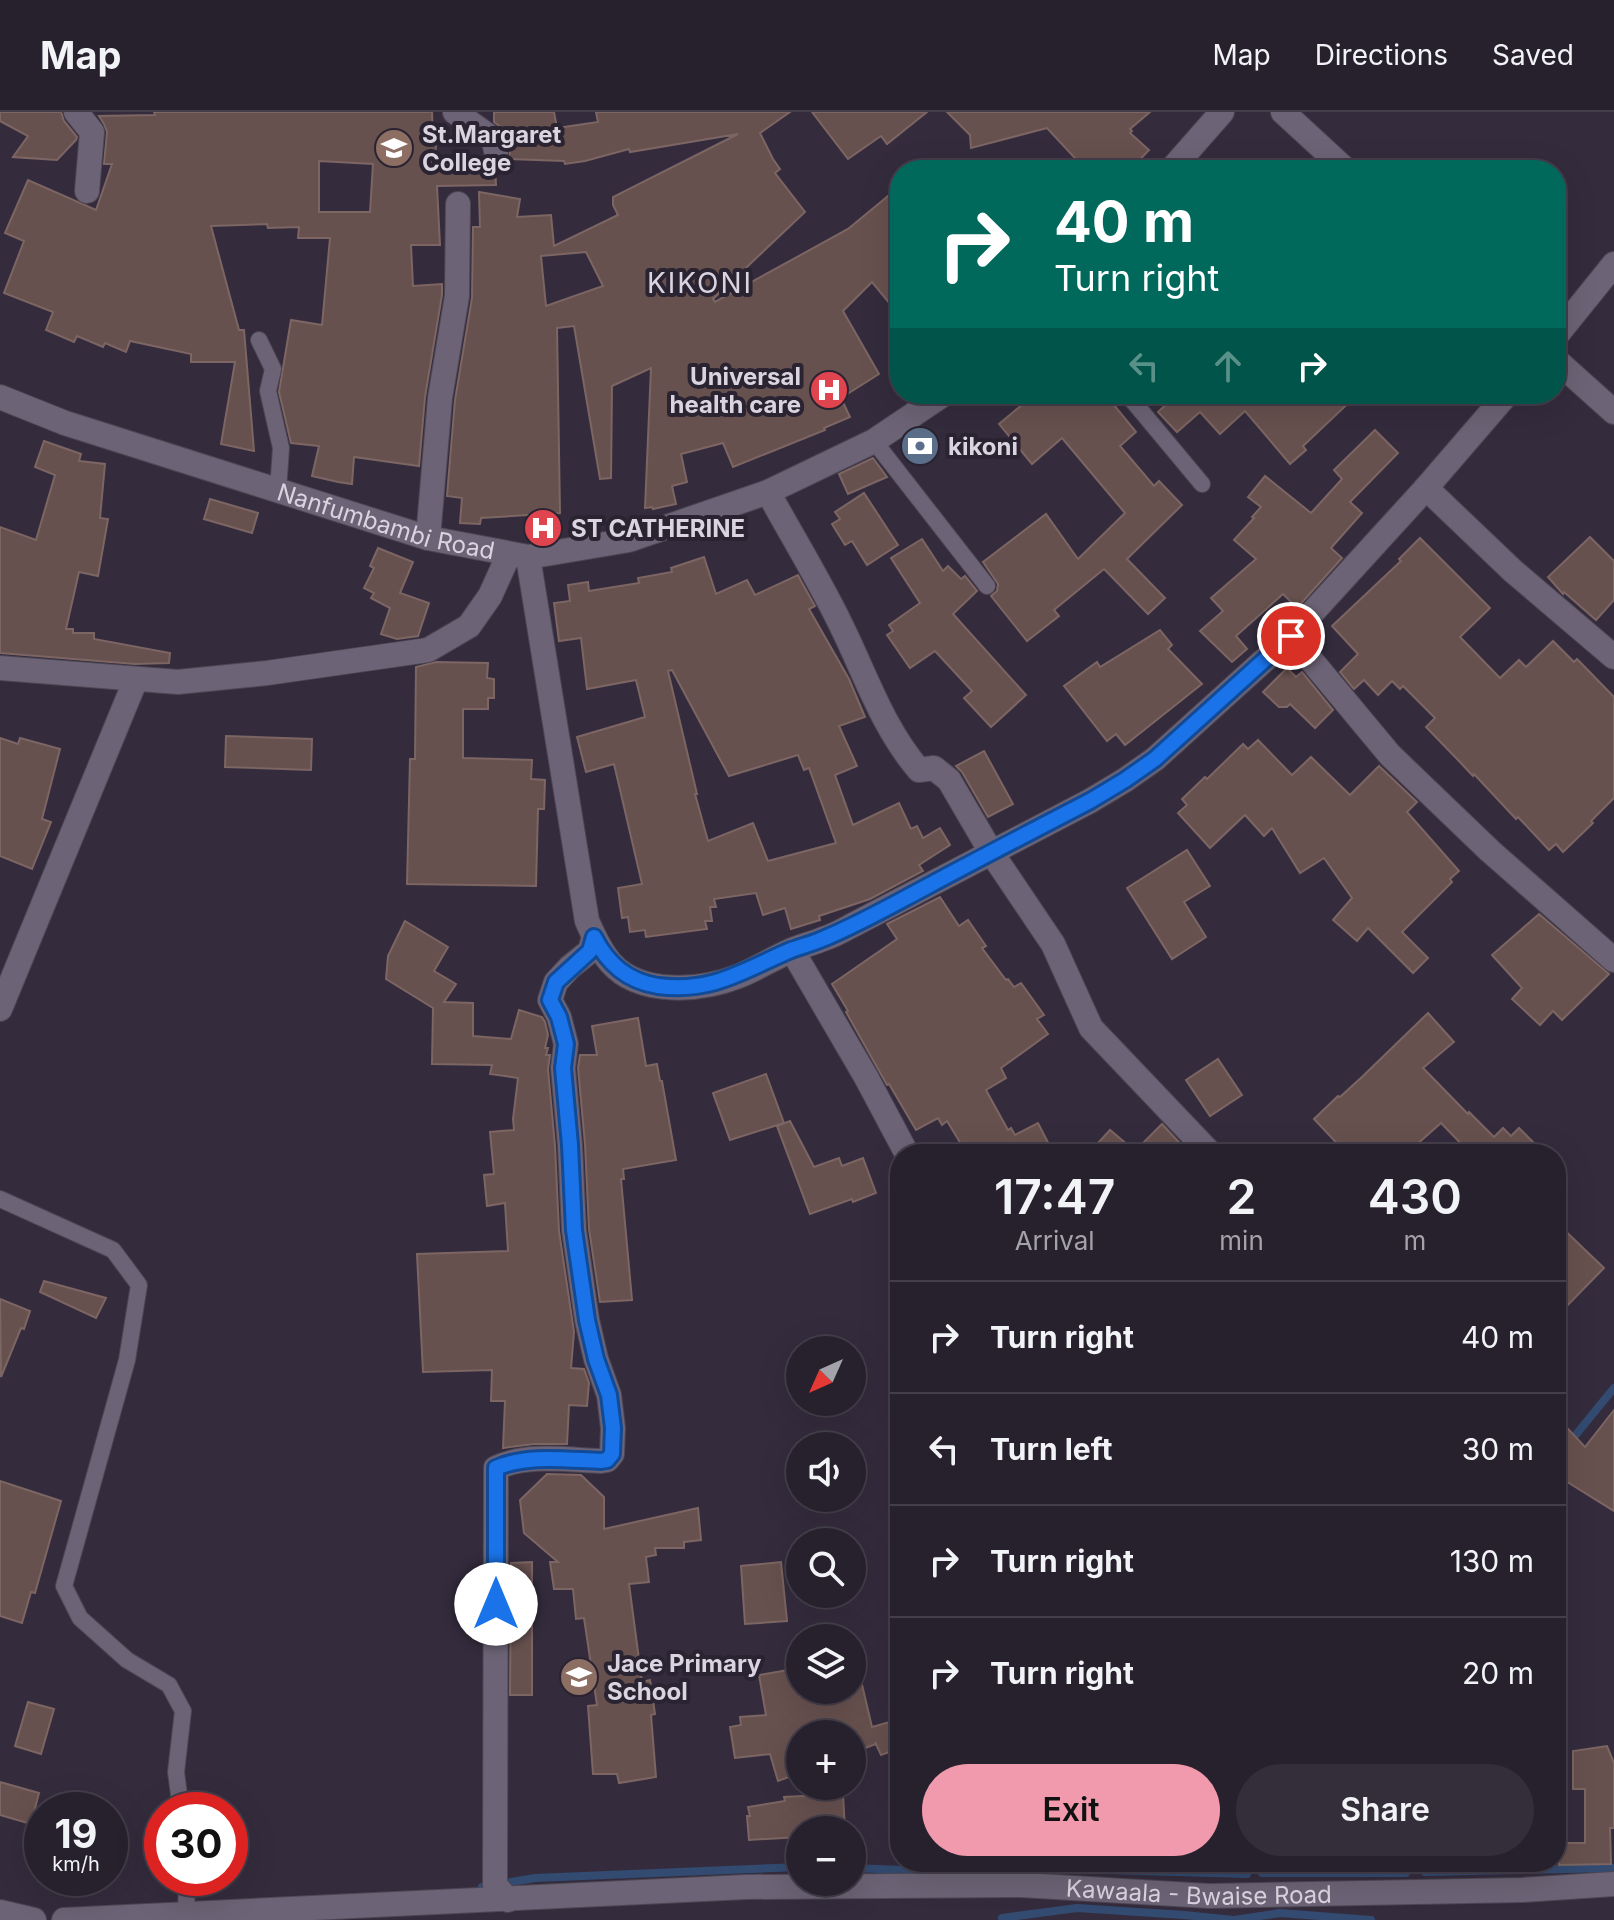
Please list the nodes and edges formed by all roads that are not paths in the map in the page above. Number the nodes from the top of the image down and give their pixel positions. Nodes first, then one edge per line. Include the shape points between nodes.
1 (76, 112) edge
2 (455, 112) edge
3 (1221, 112) edge
4 (1283, 112) edge
5 (496, 151) dead end
6 (1180, 160) edge
7 (1335, 160) edge
8 (87, 191) dead end
9 (458, 204) dead end
10 (1614, 264) edge
11 (1566, 324) edge
12 (259, 340) dead end
13 (1566, 369) edge
14 (0, 397) edge
15 (929, 404) edge
16 (1135, 404) edge
17 (1498, 404) edge
18 (1614, 412) edge
19 (874, 441) junction
20 (1202, 484) dead end
21 (1426, 488) junction
22 (278, 490) junction
23 (768, 492) junction
24 (428, 538) junction
25 (518, 556) junction
26 (987, 586) dead end
27 (1291, 636) junction
28 (1614, 657) edge
29 (0, 668) edge
30 (136, 679) junction
31 (991, 852) junction
32 (594, 937) junction
33 (792, 950) junction
34 (1614, 960) edge
35 (0, 1009) edge
36 (902, 1144) edge
37 (1201, 1144) edge
38 (0, 1199) edge
39 (179, 1792) edge
40 (1614, 1884) edge
41 (186, 1896) edge
42 (508, 1900) junction
43 (0, 1912) edge
44 (186, 1914) junction
45 (34, 1920) edge
46 (64, 1920) edge

1 - 8 street via 92,132
2 - 5 street via 490,137
3 - 6 street
4 - 7 street
9 - 24 street via 457,296 440,398
10 - 11 street
12 - 22 lane via 273,369 268,391 281,448
13 - 18 street
14 - 22 street, Nanfumbambi Road via 65,423
15 - 19 street, Nanfumbambi Road
16 - 20 lane
17 - 21 street
19 - 23 street, Nanfumbambi Road
19 - 26 lane
21 - 27 street
21 - 28 street
22 - 24 street, Nanfumbambi Road
23 - 25 street, Nanfumbambi Road via 629,540
23 - 31 street via 895,737 919,770 934,768 949,780
24 - 25 street, Nanfumbambi Road
25 - 30 street via 469,626 428,650 252,675 178,682
25 - 32 street
27 - 31 street via 1155,759 1090,801
27 - 34 street via 1390,755
29 - 30 street
30 - 35 street
31 - 33 street via 851,926
31 - 37 street via 1053,944 1091,1028
32 - 33 street via 613,966 635,980 661,986 712,983
32 - 42 street via 590,951 556,982 550,1000 566,1044 563,1068 574,1230 587,1320 609,1395 612,1454 601,1461 533,1460 496,1468 495,1885
33 - 36 street
38 - 39 lane via 113,1250 139,1285 127,1360 64,1586 80,1618 127,1660 169,1685 183,1711
40 - 42 street, Kawaala - Bwaise Road via 1209,1896 1021,1885 746,1887
41 - 44 lane
42 - 44 street, Kawaala - Bwaise Road
43 - 45 street
44 - 46 street, Kawaala - Bwaise Road

